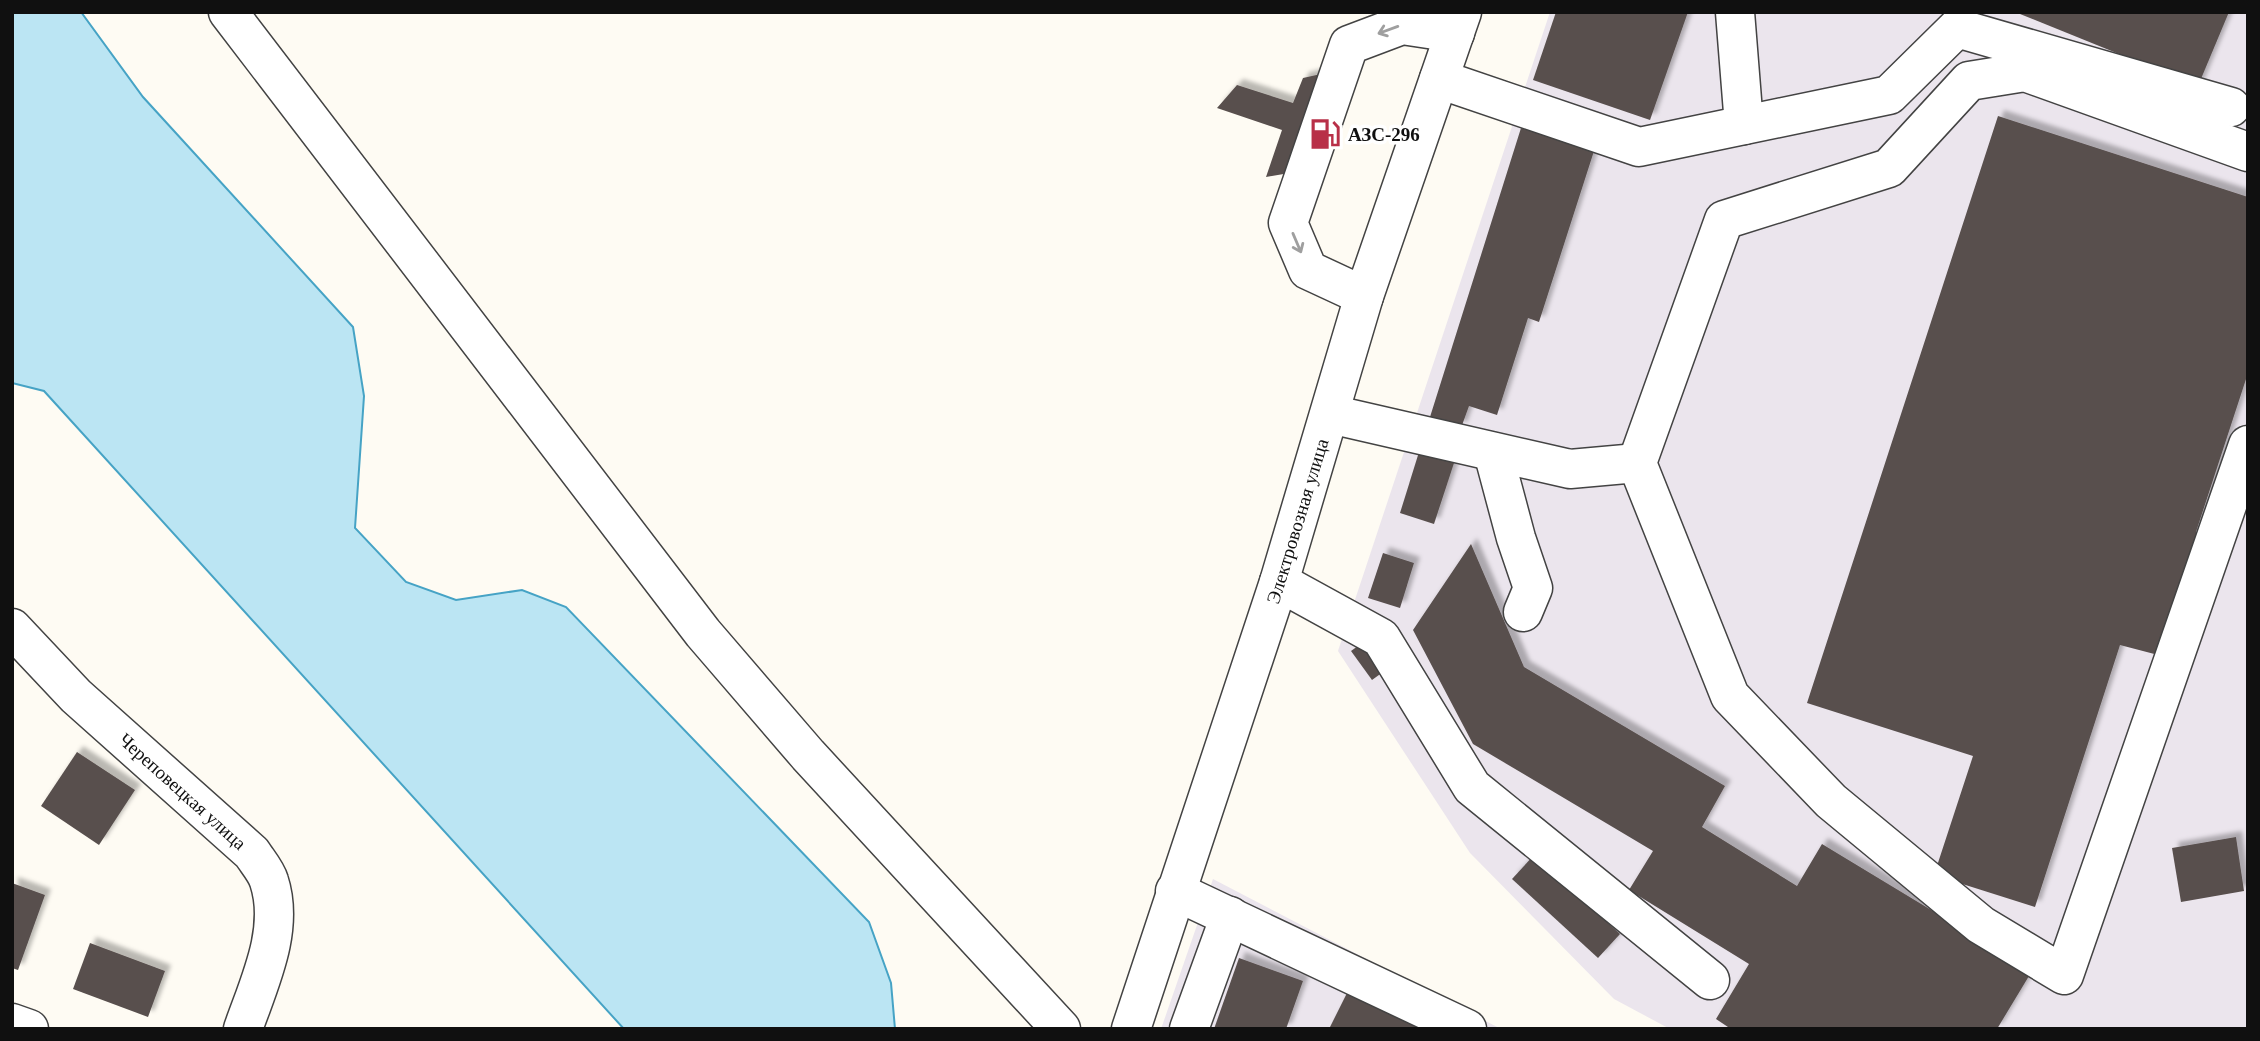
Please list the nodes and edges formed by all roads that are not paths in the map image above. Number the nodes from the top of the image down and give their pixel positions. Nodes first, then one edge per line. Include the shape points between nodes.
1 (228, 12) edge
2 (1735, 12) edge
3 (1458, 22) edge
4 (1439, 79) junction
5 (2231, 107) dead end
6 (1744, 125) junction
7 (2248, 152) edge
8 (1364, 296) junction
9 (1330, 414) junction
10 (2248, 445) edge
11 (1493, 452) junction
12 (1637, 463) junction
13 (1279, 582) junction
14 (1522, 612) dead end
15 (12, 628) edge
16 (1175, 891) junction
17 (1230, 916) junction
18 (1710, 980) dead end
19 (12, 1023) edge
20 (29, 1029) edge
21 (243, 1029) edge
22 (1061, 1029) edge
23 (1131, 1029) edge
24 (1189, 1029) edge
25 (1467, 1029) edge

1 - 22 street via 703,633 808,755
2 - 6 street
3 - 4 street, Электровозная улица
3 -> 8 street via 1402,25 1349,45 1288,223 1308,270
4 - 6 street via 1639,147
4 - 8 street, Электровозная улица
5 - 6 street via 1957,28 1889,95
7 - 12 street via 2025,72 1969,81 1889,168 1724,220
8 - 9 street, Электровозная улица
9 - 11 street
9 - 13 street, Электровозная улица
10 - 12 street via 2064,975 1981,925 1831,801 1730,696
11 - 12 street via 1570,469
11 - 14 street via 1533,588
13 - 16 street, Электровозная улица
13 - 18 street via 1381,638 1472,787
15 - 21 street, Череповецкая улица via 76,696 252,853 269,880 274,913 270,950
16 - 17 street
16 - 23 street, Электровозная улица
17 - 24 street
17 - 25 street
19 - 20 street

